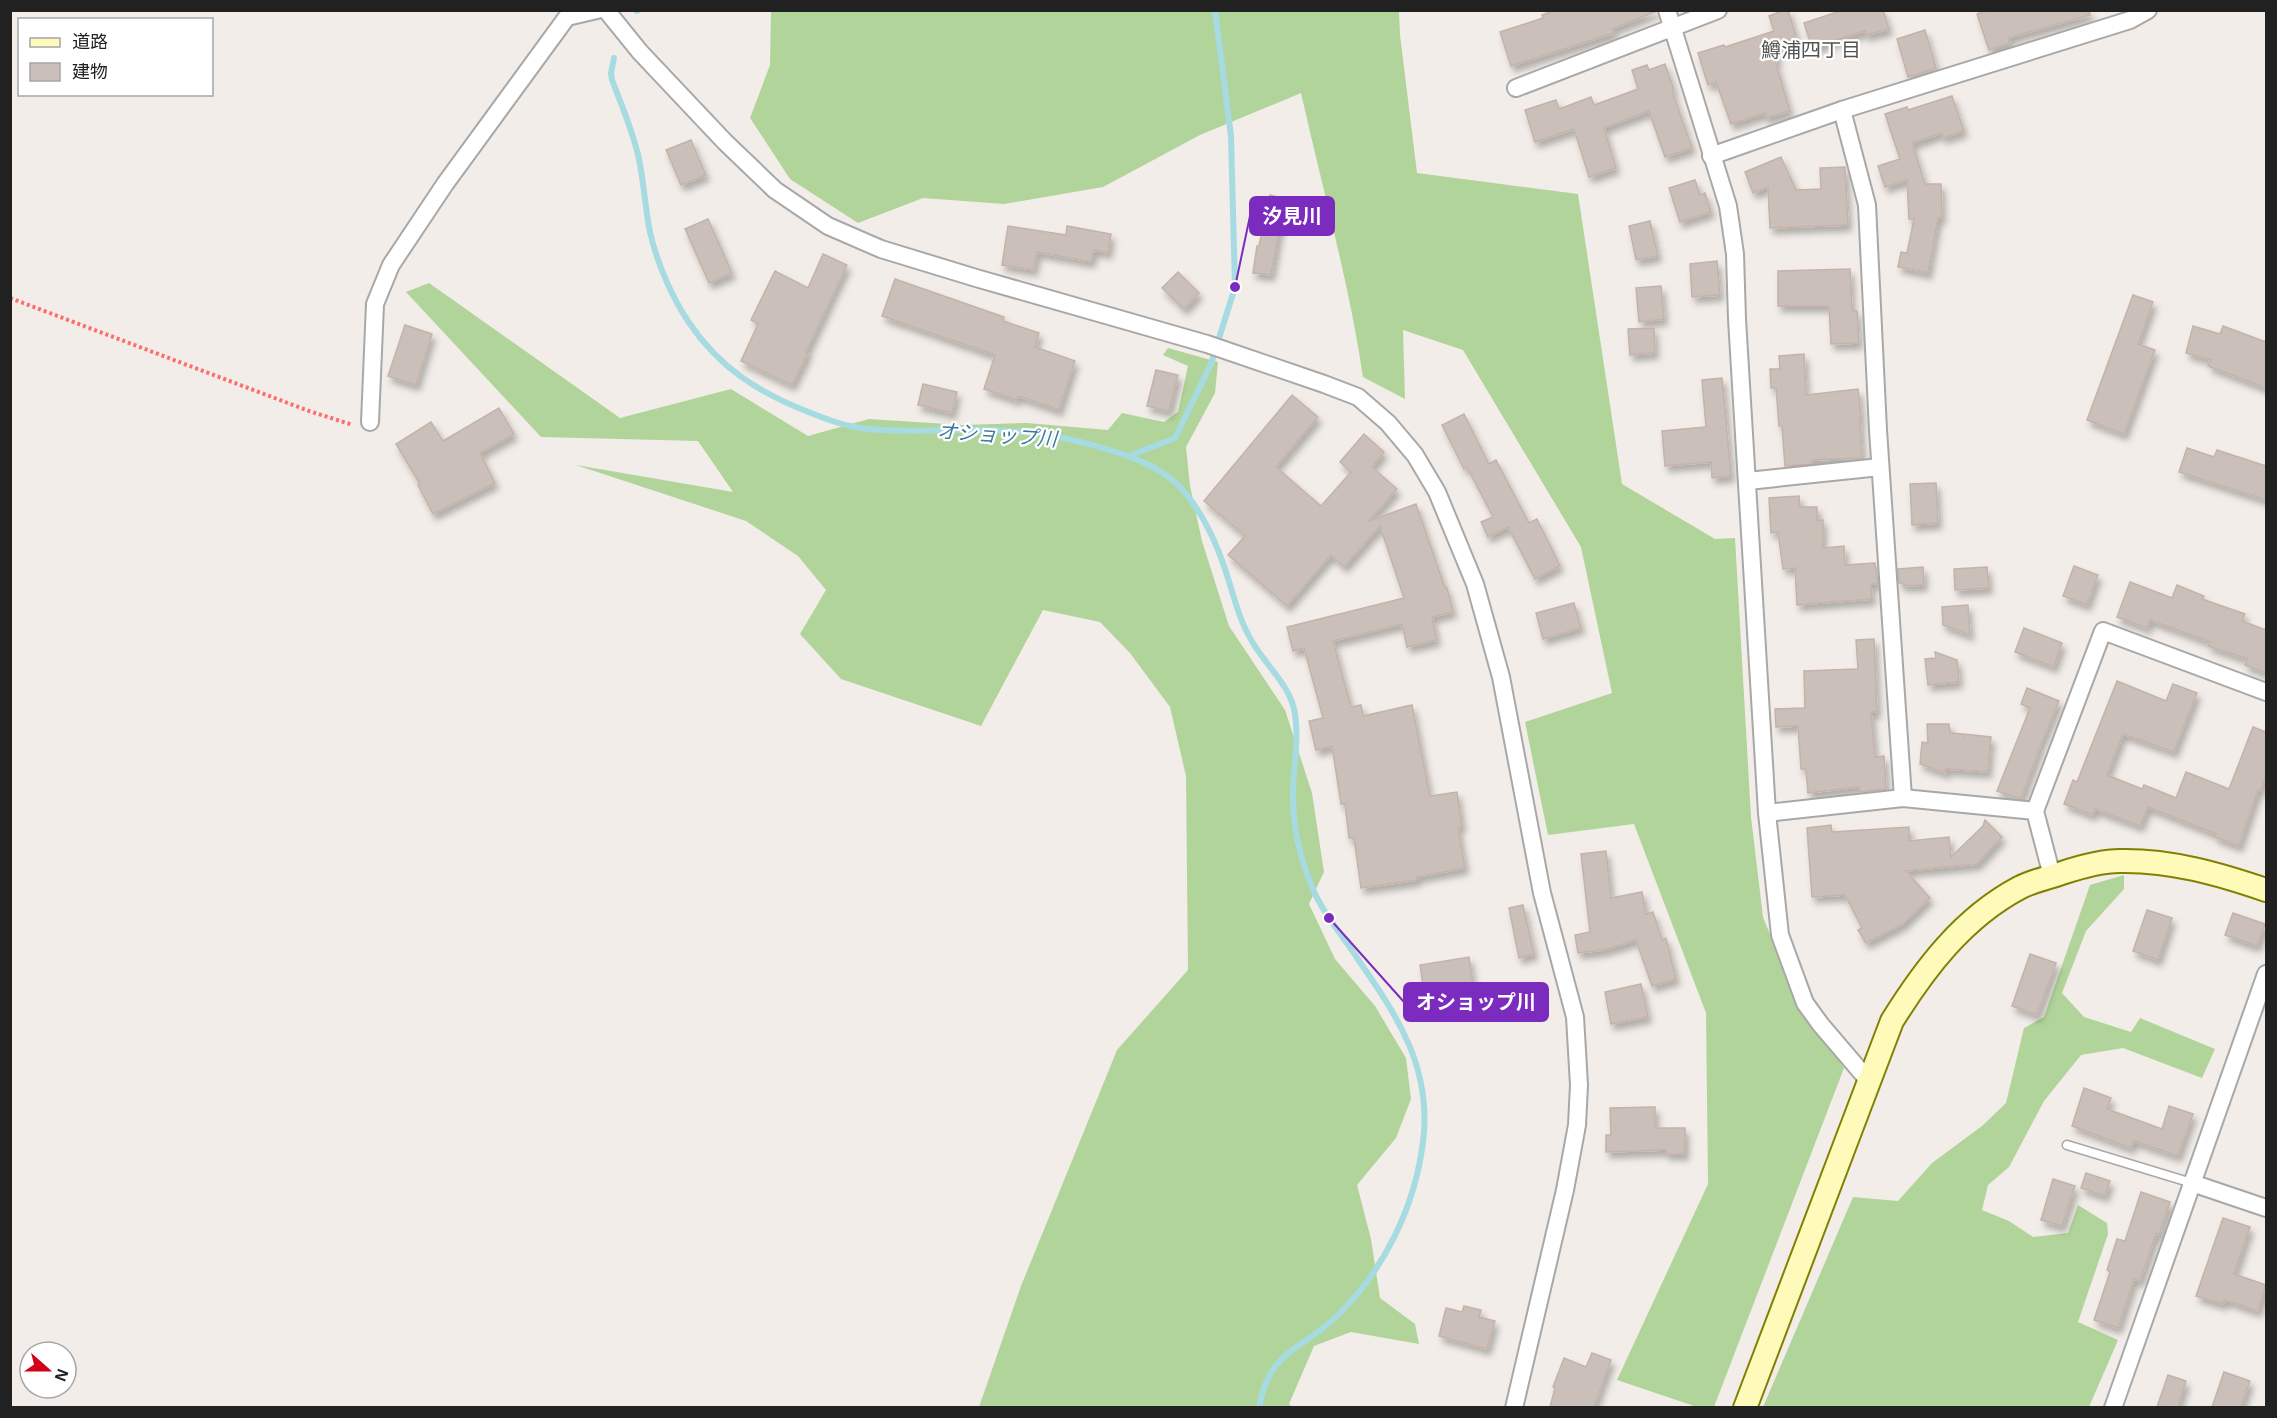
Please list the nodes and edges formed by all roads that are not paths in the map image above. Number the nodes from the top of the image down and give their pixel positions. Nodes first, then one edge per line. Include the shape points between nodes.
1 (597, 10) edge
2 (606, 10) edge
3 (1667, 10) edge
4 (1718, 10) edge
5 (2148, 10) edge
6 (1672, 27) junction
7 (1516, 88) dead end
8 (1842, 110) junction
9 (1711, 156) junction
10 (370, 422) road end
11 (1881, 466) junction
12 (1748, 481) junction
13 (2266, 692) edge
14 (1903, 798) junction
15 (2035, 811) junction
16 (1767, 813) junction
17 (2052, 876) junction
18 (2266, 890) edge
19 (2266, 974) edge
20 (1868, 1080) junction
21 (2067, 1145) dead end
22 (2192, 1183) junction
23 (2266, 1208) edge
24 (1514, 1407) edge
25 (1744, 1407) edge
26 (2113, 1407) edge

1 - 10 street via 567,17 445,184 392,265 375,304
2 - 24 street via 725,142 775,190 828,226 881,249 1207,344 1358,397 1388,423 1415,455 1437,492 1475,584 1501,676 1542,893 1575,1017 1577,1125
3 - 6 street
4 - 6 street
5 - 8 street via 2130,20
6 - 7 street
6 - 9 street
8 - 9 street
8 - 11 street via 1867,205
9 - 12 street via 1728,206 1735,254
11 - 12 street
11 - 14 street
12 - 16 street
13 - 15 street via 2103,631
14 - 15 street
14 - 16 street
15 - 17 street
16 - 20 street via 1780,935 1805,1003
17 - 18 street via 2118,861 2148,862 2227,877
17 - 20 street via 2021,887 1994,904 1937,955 1892,1021
19 - 22 street
20 - 25 street
21 - 22 lane
22 - 23 street
22 - 26 street

